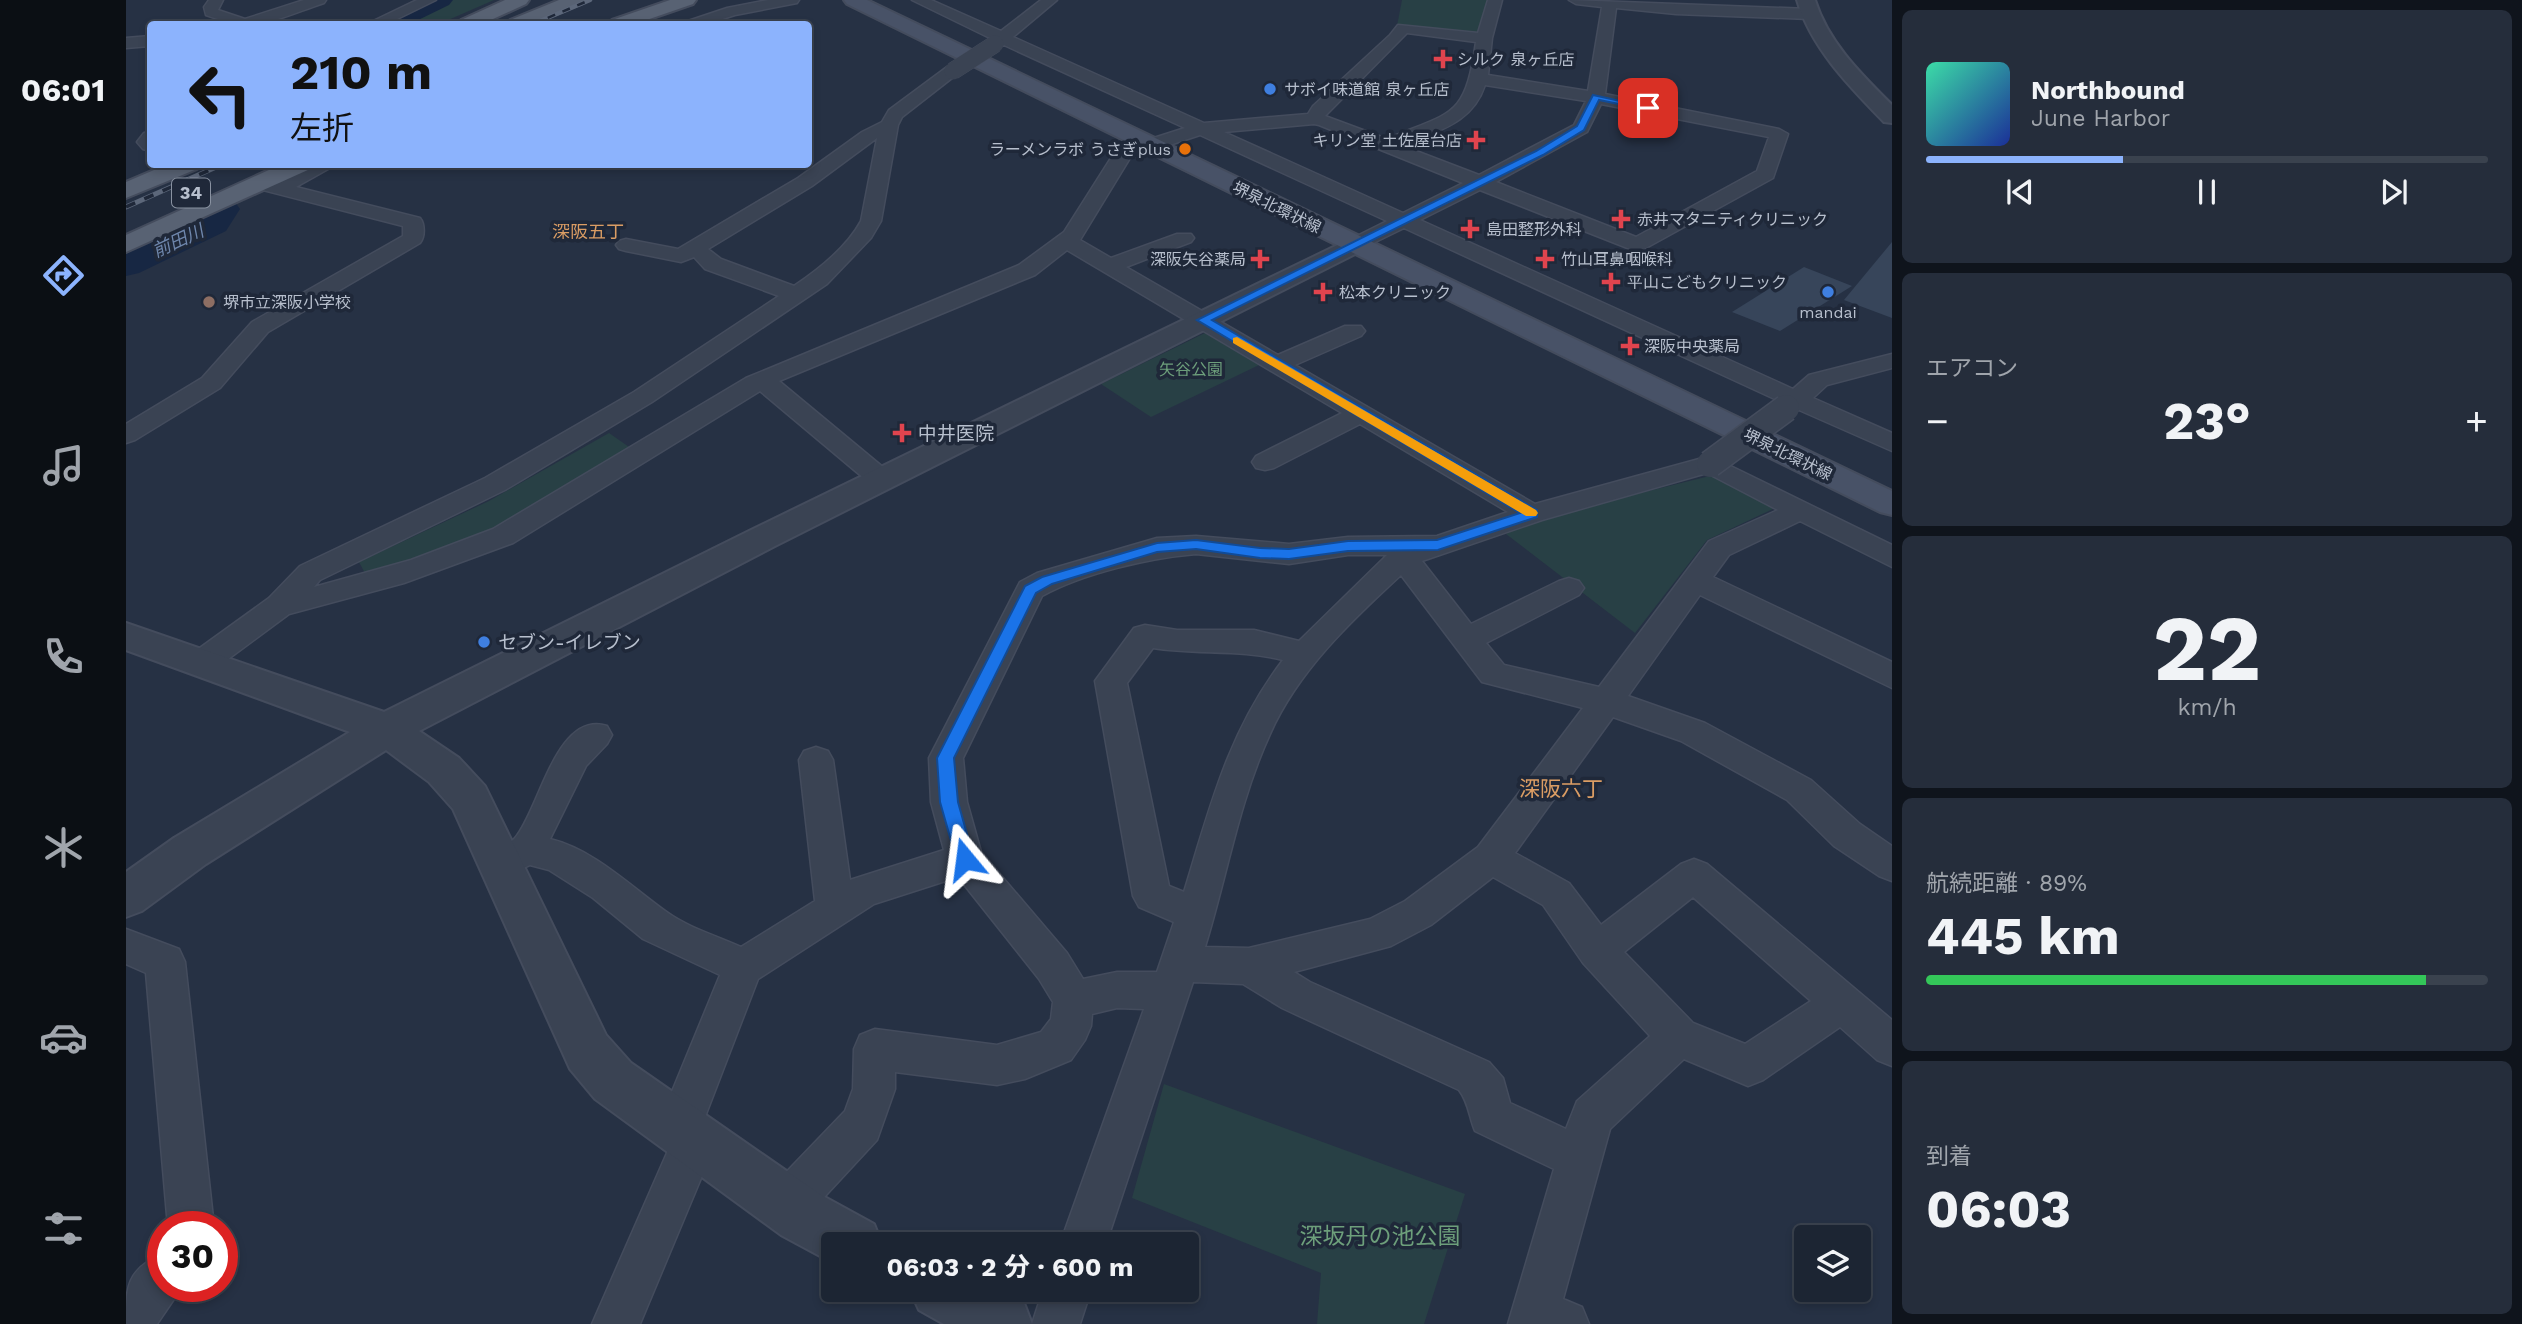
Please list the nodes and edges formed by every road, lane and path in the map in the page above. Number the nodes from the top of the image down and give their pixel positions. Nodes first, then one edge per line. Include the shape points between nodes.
1 (216, 0) edge
2 (319, 0) edge
3 (429, 0) edge
4 (520, 0) edge
5 (534, 0) edge
6 (575, 0) edge
7 (687, 0) edge
8 (792, 0) edge
9 (853, 0) edge
10 (919, 0) edge
11 (1050, 0) edge
12 (1495, 0) edge
13 (1576, 0) edge
14 (1609, 2) edge
15 (1808, 7) edge
16 (236, 21) edge
17 (254, 21) edge
18 (382, 21) edge
19 (474, 21) edge
20 (494, 21) edge
21 (523, 21) edge
22 (628, 21) edge
23 (701, 21) edge
24 (1484, 38) junction
25 (147, 41) edge
26 (999, 42) junction
27 (126, 43) edge
28 (1479, 79) junction
29 (1596, 97) junction
30 (1892, 117) edge
31 (1314, 119) junction
32 (889, 125) junction
33 (1200, 129) junction
34 (1148, 145) junction
35 (1387, 146) junction
36 (147, 163) edge
37 (180, 168) edge
38 (289, 168) edge
39 (305, 168) edge
40 (126, 172) edge
41 (266, 175) edge
42 (1478, 182) junction
43 (126, 191) edge
44 (1400, 220) junction
45 (126, 223) edge
46 (1184, 238) dead end
47 (1066, 241) junction
48 (126, 244) edge
49 (626, 245) dead end
50 (1354, 245) junction
51 (703, 254) dead end
52 (1109, 266) junction
53 (796, 295) junction
54 (1203, 320) junction
55 (1353, 331) dead end
56 (1892, 361) edge
57 (1278, 364) junction
58 (762, 380) junction
59 (1791, 403) junction
60 (1362, 413) junction
61 (126, 435) edge
62 (1892, 443) edge
63 (1265, 462) dead end
64 (1710, 464) junction
65 (881, 479) junction
66 (1892, 504) edge
67 (1799, 511) junction
68 (1532, 514) junction
69 (1438, 545) junction
70 (1892, 556) edge
71 (1404, 557) junction
72 (1697, 581) junction
73 (1569, 588) dead end
74 (280, 605) junction
75 (126, 636) edge
76 (1467, 639) junction
77 (1306, 654) junction
78 (201, 663) junction
79 (1892, 676) edge
80 (1604, 701) junction
81 (387, 729) junction
82 (595, 736) dead end
83 (816, 760) dead end
84 (514, 856) junction
85 (1491, 858) junction
86 (965, 859) junction
87 (1892, 865) edge
88 (126, 897) edge
89 (835, 909) junction
90 (1196, 914) junction
91 (126, 946) edge
92 (1597, 951) junction
93 (1249, 966) junction
94 (743, 967) junction
95 (1174, 978) junction
96 (1073, 1000) junction
97 (1842, 1003) junction
98 (1679, 1037) junction
99 (1892, 1046) edge
100 (687, 1134) junction
101 (1579, 1158) junction
102 (786, 1205) junction
103 (189, 1211) edge
104 (833, 1232) edge
105 (1087, 1232) edge
106 (147, 1298) edge
107 (962, 1302) edge
108 (1064, 1302) edge
109 (1544, 1319) edge
110 (127, 1324) edge
111 (616, 1324) edge
112 (1003, 1324) edge
113 (1056, 1324) edge

1 - 16 street via 211,12
2 - 17 street
3 - 18 street
4 - 19 main road
5 - 20 main road
6 - 21 main road
7 - 22 main road
8 - 23 street
9 - 34 main road, 堺泉北環状線
10 - 26 street
11 - 26 street
12 - 24 street
13 - 14 street
14 - 15 street via 1676,10
14 - 29 street
15 - 30 street via 1847,69
24 - 28 street
24 - 31 street via 1403,28
25 - 27 street
26 - 32 street, bridge via 895,114
26 - 33 street
28 - 29 street
28 - 35 street via 1471,101 1456,116
29 - 42 street via 1581,128
29 - 42 street via 1779,134 1766,174 1637,245
31 - 33 street
31 - 35 street
32 - 49 street via 681,256
32 - 53 street via 871,221 864,234
33 - 34 street
33 - 44 street
34 - 47 street via 1123,153
34 - 50 main road, 堺泉北環状線
35 - 42 street
36 - 40 main road
37 - 43 main road, 34
38 - 41 main road
39 - 41 street
41 - 45 main road
41 - 48 main road
41 - 61 street via 413,222 413,239 260,327 211,383
42 - 44 street
44 - 50 street
44 - 59 street
46 - 52 street
47 - 52 street
47 - 58 street via 1027,270
50 - 54 street
50 - 66 main road, 堺泉北環状線
51 - 53 street via 713,264
52 - 54 street
53 - 74 street via 643,397 495,484 310,573
54 - 57 street
54 - 65 street
55 - 57 street
56 - 59 street via 1818,380
57 - 60 street
58 - 65 street
58 - 74 street via 503,536 338,593
59 - 62 street
59 - 64 street, bridge
60 - 63 street
60 - 68 street
64 - 67 street
64 - 68 street
65 - 81 street
67 - 70 street
67 - 72 street via 1719,548
68 - 69 street
69 - 71 street
69 - 86 street via 1348,546 1289,554 1196,545 1157,548 1047,580 1030,590 946,758 949,802
71 - 76 street
71 - 77 street via 1348,607
72 - 79 street
72 - 80 street
73 - 76 street
74 - 78 street
75 - 78 street
76 - 80 street via 1493,674
77 - 90 street via 1265,711 1240,768
77 - 90 street via 1254,641 1177,641 1145,636 1111,681 1152,896
78 - 81 street
80 - 85 street
80 - 87 street via 1693,732 1799,790 1847,835
81 - 84 street via 444,770
81 - 88 street via 190,850
82 - 84 street via 573,757
83 - 89 street
84 - 94 street via 559,857 657,927
84 - 100 street via 587,1052 614,1081
85 - 92 street via 1556,894
85 - 93 street via 1419,913 1377,934
86 - 89 street via 862,892
86 - 96 street via 1054,966
89 - 94 street
90 - 95 street
91 - 103 street via 165,962
92 - 97 street via 1694,875
92 - 98 street
93 - 95 street
93 - 101 street via 1296,995 1474,1076 1488,1093 1490,1116
94 - 100 street
95 - 96 street
95 - 105 street
96 - 102 street via 1071,1026 1056,1046 1025,1059 998,1065 875,1049 874,1088 862,1125
97 - 98 street via 1748,1066
97 - 99 street
98 - 101 street via 1592,1116
100 - 102 street
100 - 111 street
101 - 109 street
102 - 104 street
106 - 110 street
107 - 112 street
108 - 113 street

